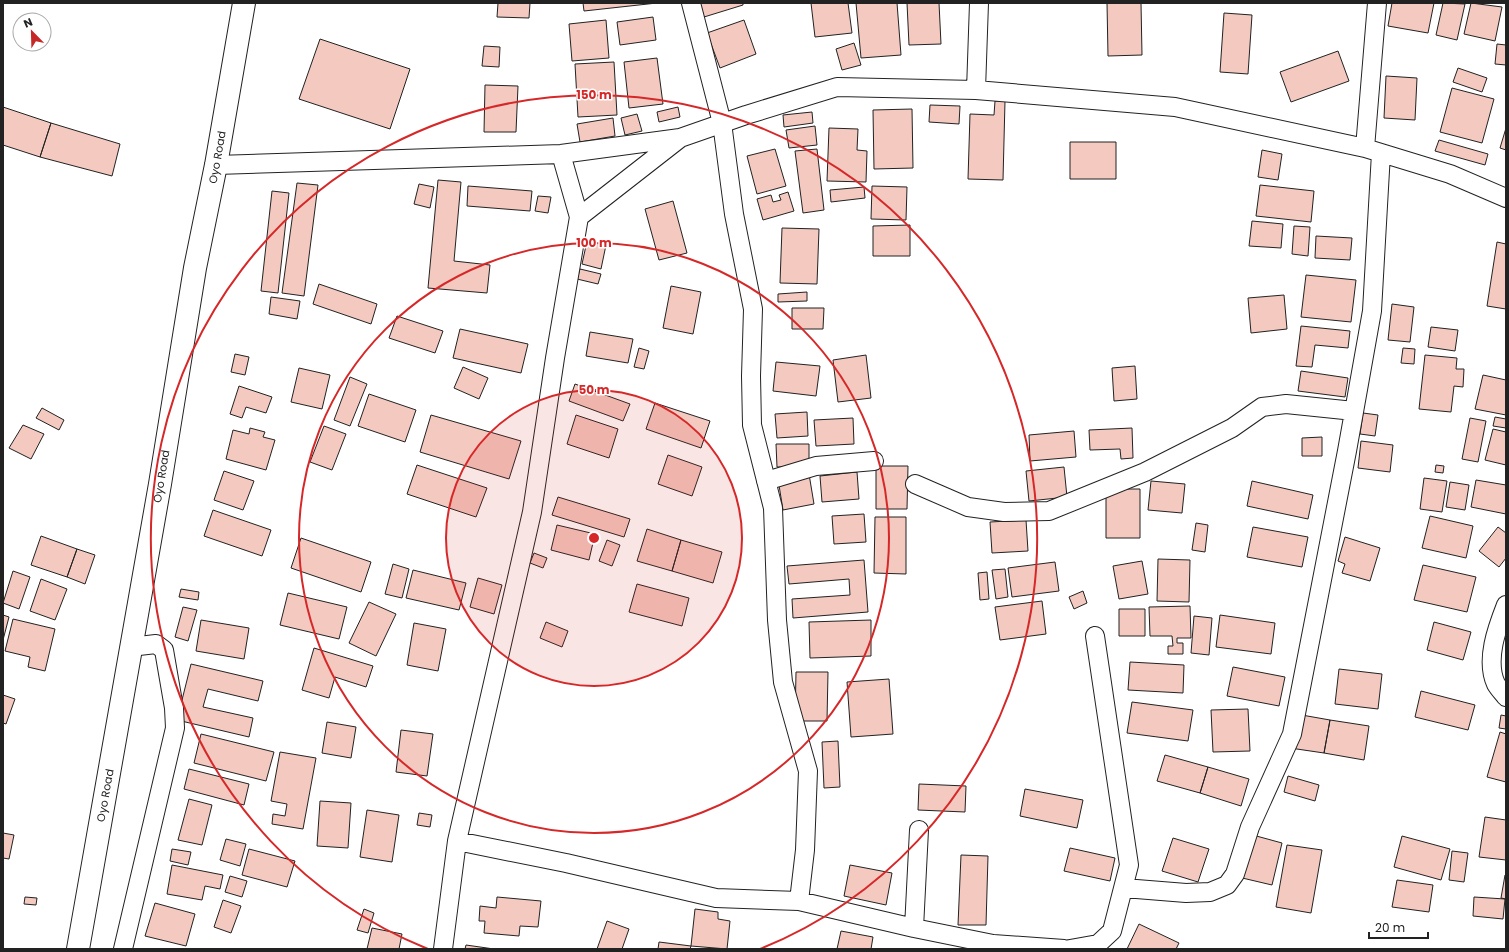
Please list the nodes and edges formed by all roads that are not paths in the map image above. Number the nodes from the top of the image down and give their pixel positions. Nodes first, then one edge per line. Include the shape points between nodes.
1 (244, 3) edge
2 (691, 3) edge
3 (979, 3) edge
4 (1377, 3) edge
5 (976, 90) junction
6 (722, 123) junction
7 (680, 138) junction
8 (1373, 151) junction
9 (561, 154) junction
10 (216, 166) junction
11 (1506, 198) edge
12 (579, 217) junction
13 (1354, 411) junction
14 (874, 461) dead end
15 (766, 481) junction
16 (915, 484) dead end
17 (1506, 605) edge
18 (1096, 636) dead end
19 (130, 647) junction
20 (1506, 697) edge
21 (919, 830) dead end
22 (457, 841) junction
23 (1124, 888) junction
24 (799, 901) junction
25 (914, 928) junction
26 (1101, 946) edge
27 (78, 949) edge
28 (123, 949) edge
29 (443, 949) edge
30 (1064, 949) edge
31 (1070, 949) edge

1 - 10 highway, Oyo Road
2 - 6 street
3 - 5 street
4 - 8 street
5 - 6 street via 837,87
5 - 8 street via 1176,107
6 - 7 street
6 - 15 street via 734,214 753,309 752,425
7 - 9 street
7 - 12 street
8 - 11 street via 1450,174
8 - 13 street via 1372,311
9 - 10 street
9 - 12 street
10 - 19 highway, Oyo Road via 195,268 160,484
12 - 22 street via 532,512
13 - 16 street via 1286,404 1262,407 1232,428 1145,472 1049,511 1004,512 968,507
13 - 23 street via 1292,734 1250,827 1235,874 1227,885 1210,892 1186,893
14 - 15 street via 816,466
15 - 24 street via 773,508 777,620 783,682 808,771 805,850
17 - 20 street via 1495,632 1492,660 1496,684
18 - 23 street via 1129,865
19 - 27 highway, Oyo Road
19 - 28 street via 156,644 164,650 175,728
21 - 25 street
22 - 24 street via 716,898
22 - 29 street
23 - 26 street via 1112,931
24 - 25 street
25 - 30 street via 993,944
26 - 31 street

